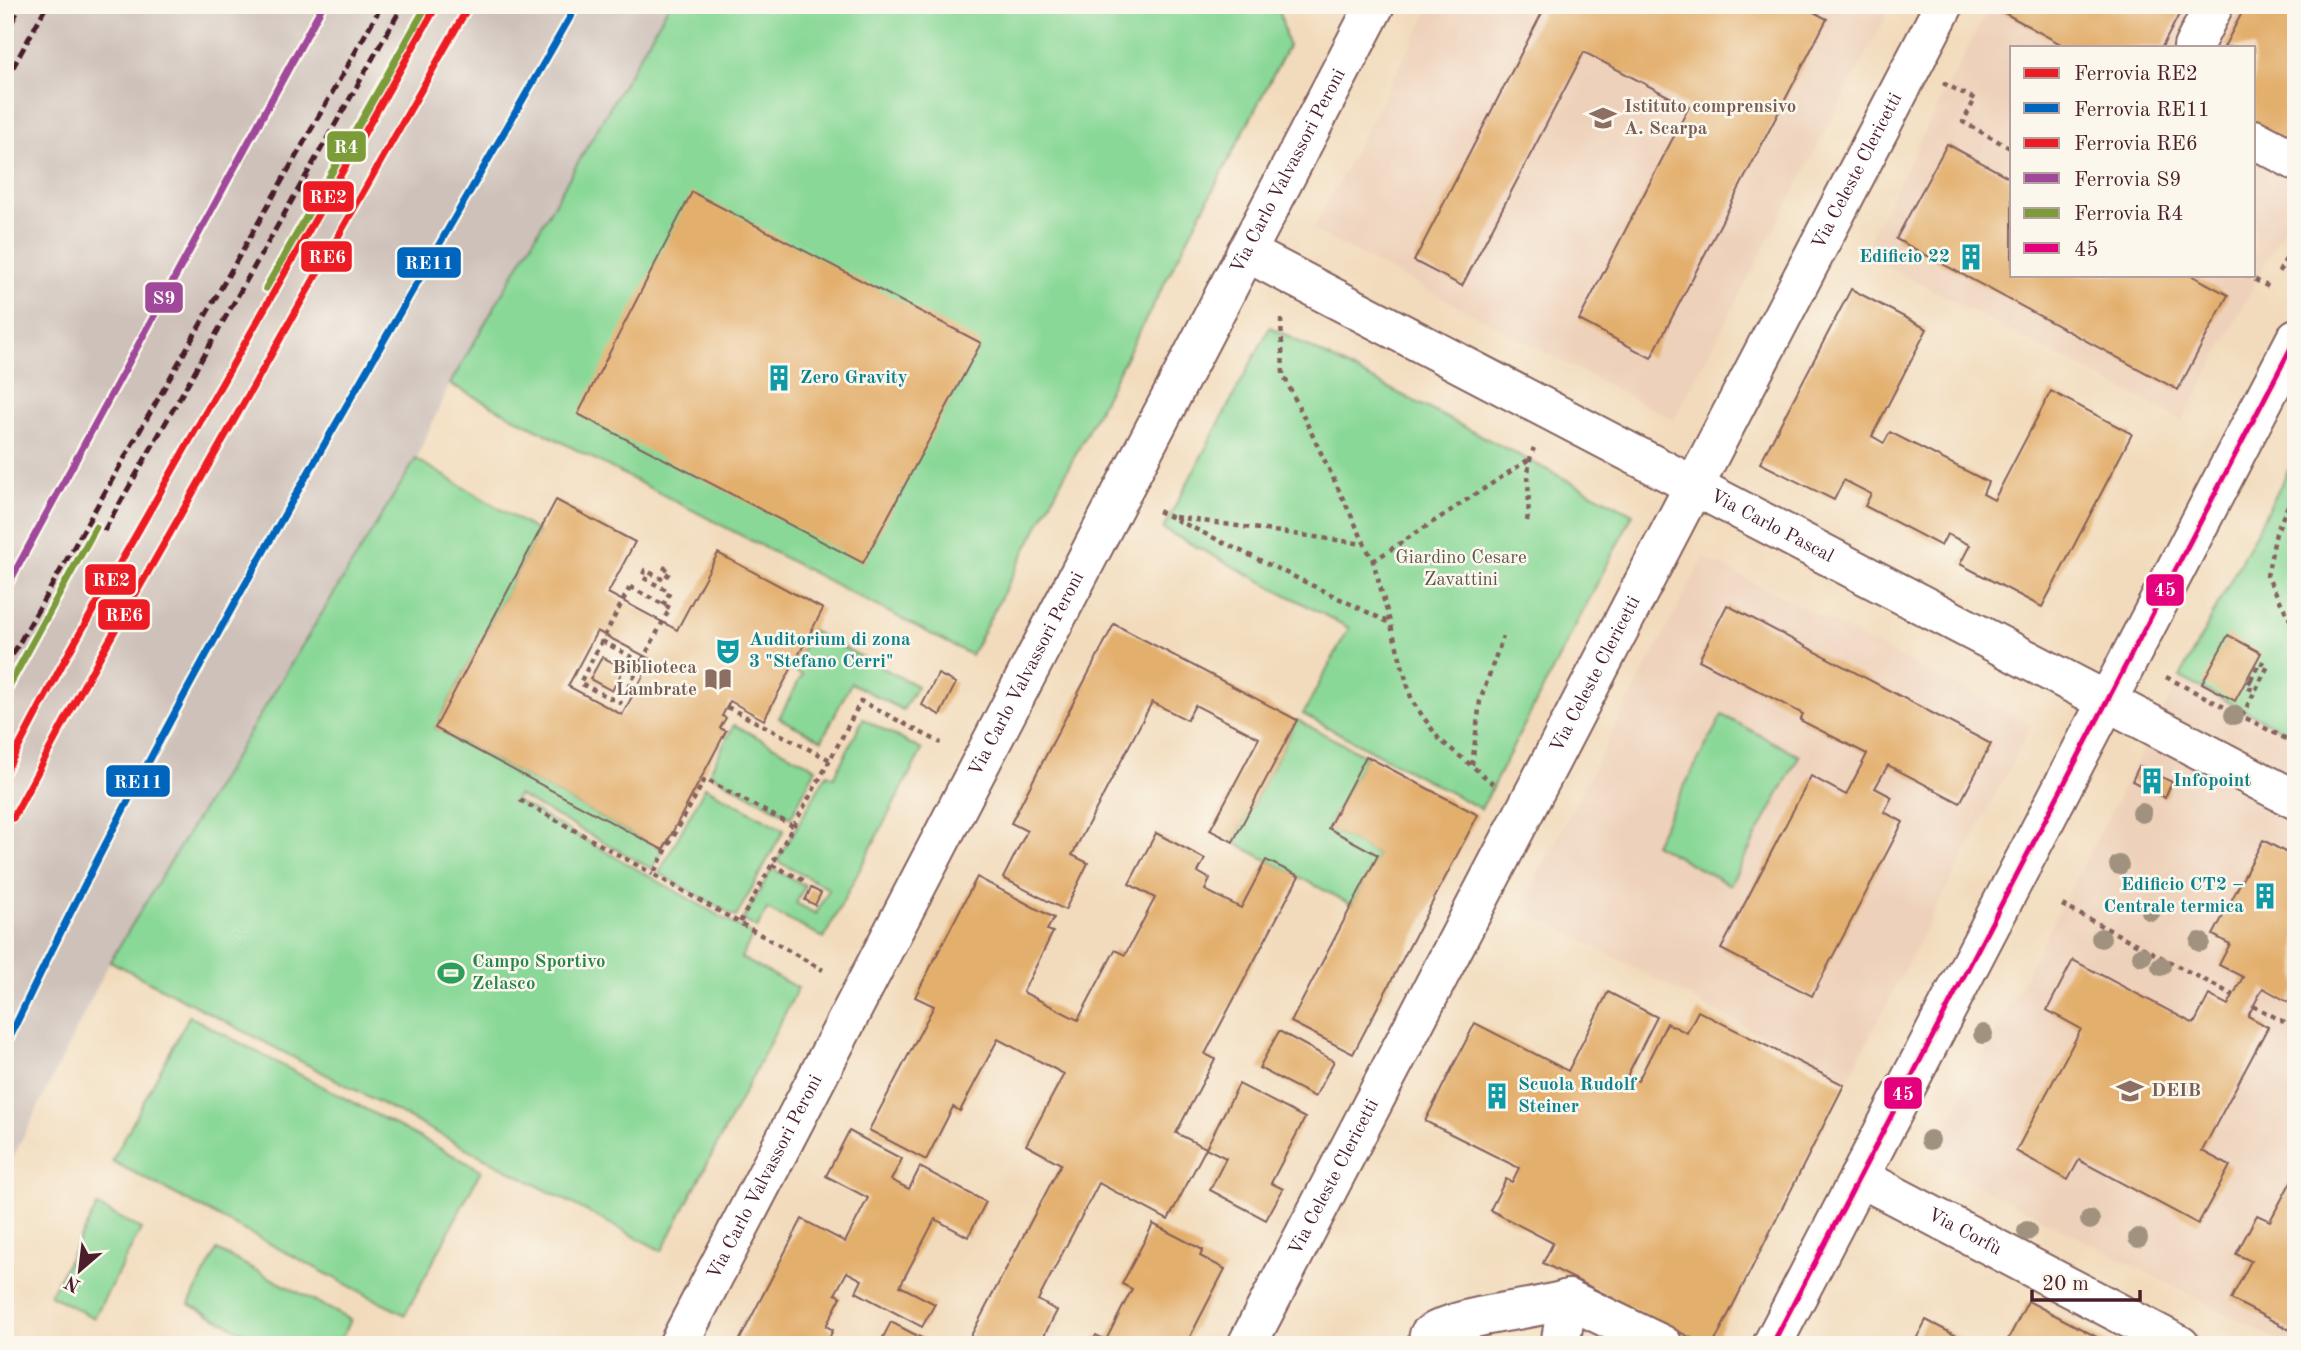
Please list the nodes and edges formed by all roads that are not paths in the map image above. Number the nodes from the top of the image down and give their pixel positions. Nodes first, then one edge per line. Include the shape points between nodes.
1 (1375, 5) edge
2 (1944, 5) edge
3 (2214, 5) edge
4 (2194, 46) edge
5 (2256, 140) edge
6 (2296, 161) edge
7 (1246, 252) junction
8 (2296, 338) edge
9 (1693, 485) junction
10 (2107, 703) junction
11 (2296, 800) edge
12 (1859, 1177) junction
13 (1568, 1300) junction
14 (678, 1345) edge
15 (1247, 1345) edge
16 (1427, 1345) edge
17 (1560, 1345) edge
18 (1663, 1345) edge
19 (1772, 1345) edge
20 (2180, 1345) edge

1 - 7 street, Via Carlo Valvassori Peroni
2 - 9 street, Via Celeste Clericetti
3 - 4 street
5 - 6 street
7 - 9 street, Via Carlo Pascal
7 - 14 street, Via Carlo Valvassori Peroni
8 - 10 street
9 - 10 street, Via Carlo Pascal
9 - 15 street, Via Celeste Clericetti
10 - 11 street, Via Carlo Pascal
10 - 12 street
12 - 19 street
12 - 20 street, Via Corfù
13 - 16 street via 1444,1325 1429,1335
13 - 17 street
13 - 18 street

